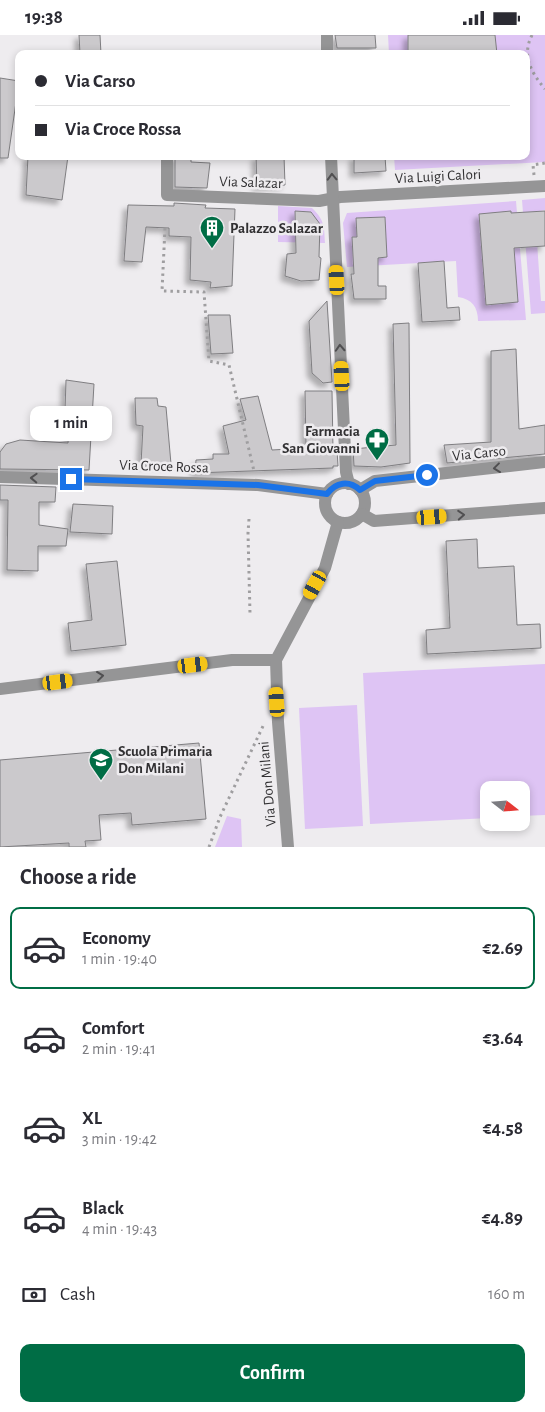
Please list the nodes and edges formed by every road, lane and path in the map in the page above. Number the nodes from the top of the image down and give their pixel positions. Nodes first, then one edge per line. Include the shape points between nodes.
1 (326, 35) edge
2 (532, 35) edge
3 (327, 50) edge
4 (528, 50) edge
5 (530, 67) edge
6 (544, 87) edge
7 (167, 160) edge
8 (331, 160) edge
9 (545, 186) edge
10 (333, 198) junction
11 (166, 228) dead end
12 (545, 462) edge
13 (0, 477) edge
14 (258, 485) junction
15 (355, 487) junction
16 (327, 494) junction
17 (545, 508) edge
18 (362, 514) junction
19 (249, 519) dead end
20 (338, 522) junction
21 (250, 614) dead end
22 (276, 660) junction
23 (0, 689) edge
24 (278, 722) junction
25 (209, 847) edge
26 (288, 847) edge

1 - 3 street
2 - 4 path
5 - 6 path
7 - 10 street, Via Salazar via 167,195 319,201
10 -> 8 street
9 - 10 street, Via Luigi Calori
15 -> 10 street via 346,472
11 - 14 path via 162,291 204,292 209,361 229,365
12 -> 15 street, Via Carso via 375,481
14 -> 13 street, Via Croce Rossa
14 - 16 street, Via Croce Rossa
15 - 16 street via 337,485
15 - 18 street via 365,502
16 - 20 street via 325,507
18 -> 17 street via 374,521
18 - 20 street via 351,522
19 - 21 path
20 - 22 street, Via Don Milani via 325,568
23 -> 22 street via 232,660
22 - 24 street, Via Don Milani
24 - 25 path via 264,723
24 - 26 street, Via Don Milani

